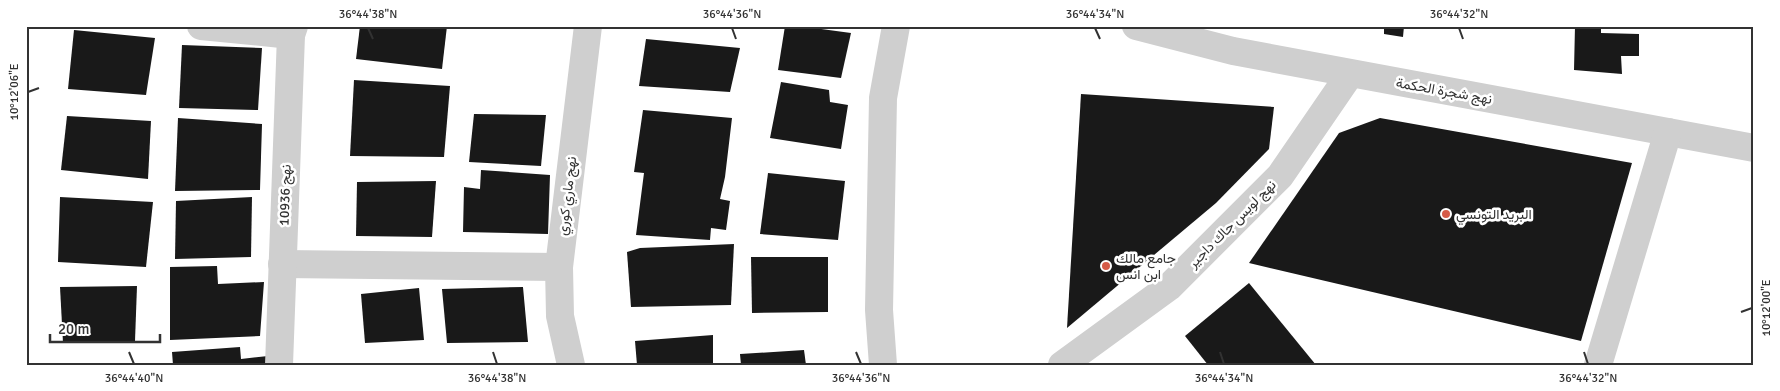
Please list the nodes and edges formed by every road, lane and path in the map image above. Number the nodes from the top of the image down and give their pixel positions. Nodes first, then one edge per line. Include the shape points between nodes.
1 (201, 26) edge
2 (588, 26) edge
3 (896, 26) edge
4 (1136, 26) edge
5 (292, 31) edge
6 (1350, 74) junction
7 (1668, 132) junction
8 (1754, 148) edge
9 (282, 264) junction
10 (559, 267) junction
11 (279, 365) edge
12 (570, 365) edge
13 (883, 365) edge
14 (1062, 365) edge
15 (1598, 365) edge

1 - 5 street
2 - 10 street, نهج ماري كوري
3 - 13 street via 884,98 879,310
4 - 6 street, نهج شجرة الحكمة via 1233,52
5 - 9 street, نهج 10936
6 - 7 street, نهج شجرة الحكمة
6 - 14 street, نهج لويس جاك داجير via 1280,176 1169,287
7 - 8 street, نهج شجرة الحكمة
7 - 15 street
9 - 10 street
9 - 11 street, نهج 10936
10 - 12 street, نهج ماري كوري via 560,316

